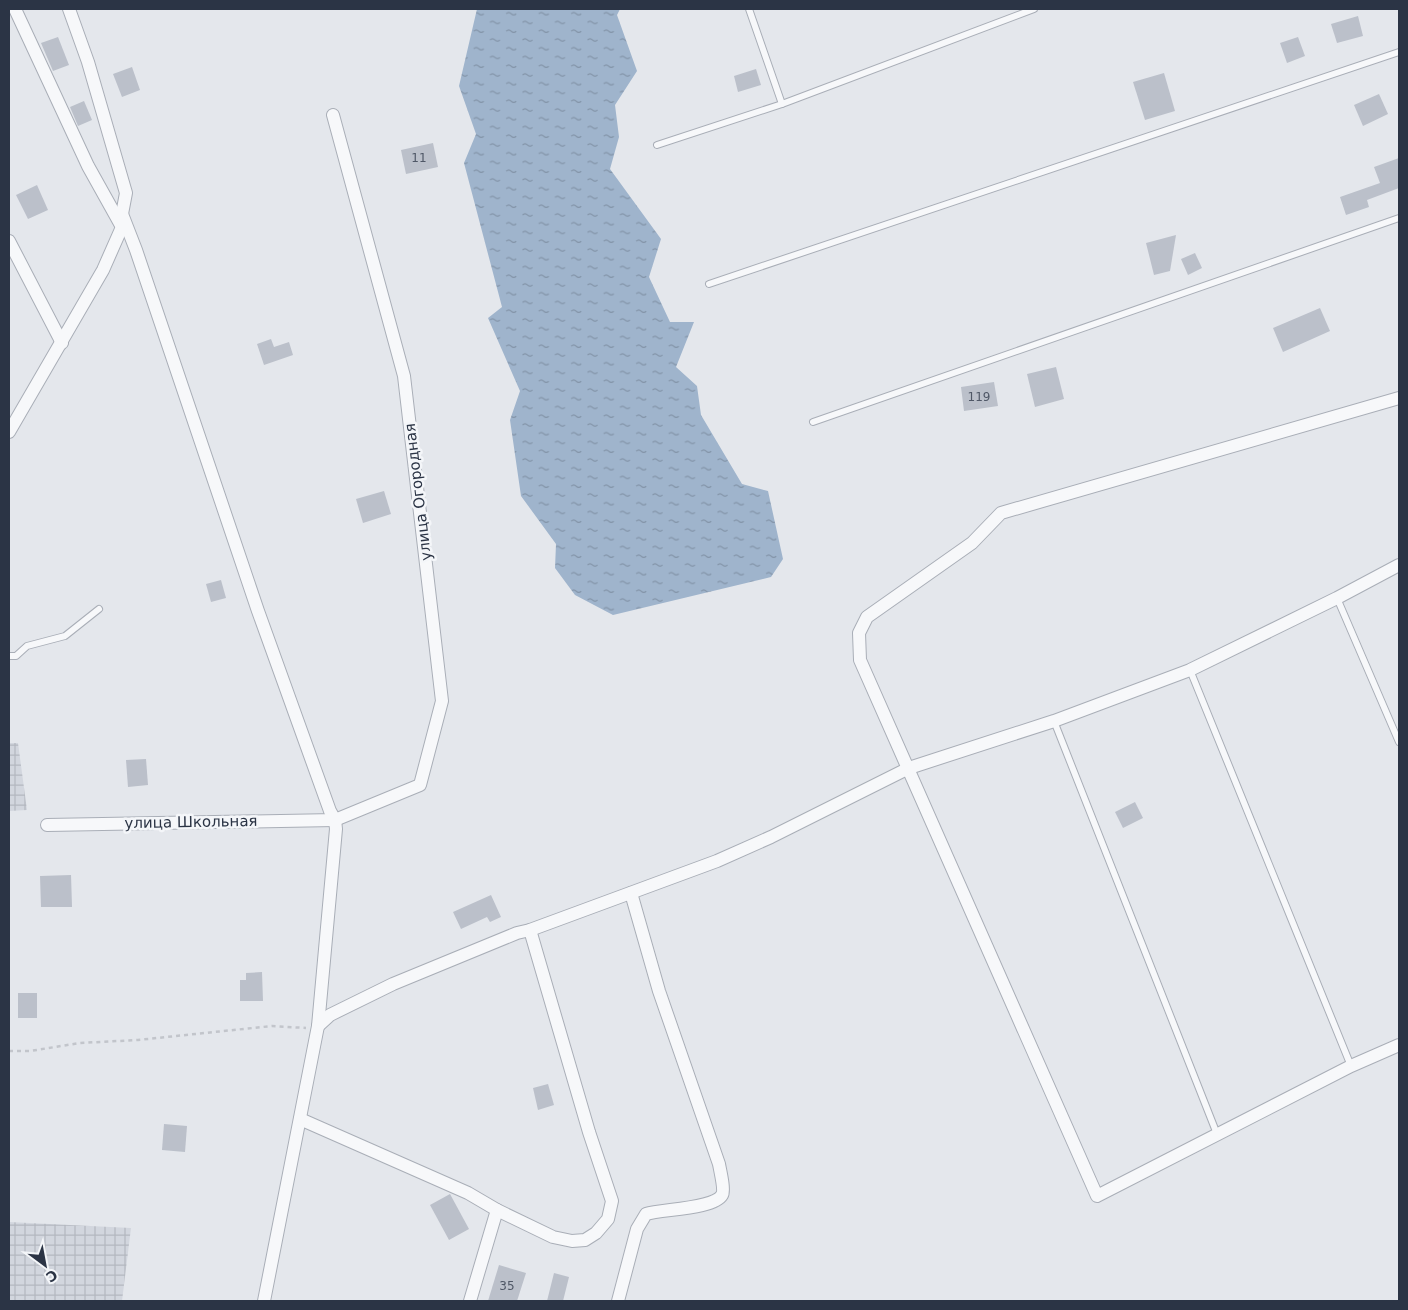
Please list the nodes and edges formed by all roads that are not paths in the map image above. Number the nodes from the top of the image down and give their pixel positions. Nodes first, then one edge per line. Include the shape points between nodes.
1 (15, 9) edge
2 (69, 9) edge
3 (749, 9) edge
4 (1034, 9) edge
5 (1399, 52) edge
6 (782, 104) junction
7 (333, 115) dead end
8 (657, 145) dead end
9 (1399, 218) edge
10 (122, 221) junction
11 (9, 241) edge
12 (709, 284) dead end
13 (62, 343) junction
14 (1399, 398) edge
15 (813, 422) dead end
16 (9, 432) edge
17 (1399, 565) edge
18 (1338, 598) junction
19 (99, 609) dead end
20 (9, 656) edge
21 (1190, 670) junction
22 (1054, 721) junction
23 (1399, 742) edge
24 (909, 768) junction
25 (335, 820) junction
26 (47, 825) dead end
27 (631, 893) junction
28 (530, 930) junction
29 (318, 1026) junction
30 (1399, 1045) edge
31 (1351, 1066) junction
32 (300, 1119) junction
33 (1217, 1134) junction
34 (497, 1210) junction
35 (264, 1301) edge
36 (470, 1301) edge
37 (618, 1301) edge

1 - 10 street via 88,166
2 - 10 street via 126,193
3 - 6 lane
4 - 6 lane
5 - 12 lane
6 - 8 lane
7 - 25 street, улица Огородная via 404,376 442,702 420,785
9 - 15 lane
10 - 13 street via 103,270
10 - 25 street via 136,250 258,611
11 - 13 street
13 - 16 street
14 - 24 street via 1001,513 972,543 867,618 859,633 860,660
17 - 18 street
18 - 21 street
18 - 23 lane
19 - 20 lane via 65,636 27,646 16,656
21 - 22 street
21 - 31 lane
22 - 24 street
22 - 33 lane
24 - 27 street via 744,849
24 - 33 street via 1096,1196
25 - 26 street, улица Школьная
25 - 29 street
27 - 28 street
27 - 37 street via 660,991 719,1164 723,1192 715,1201 703,1206 646,1214 637,1229
28 - 29 street via 393,984 330,1015
28 - 34 street via 612,1201 608,1219 601,1230 578,1241 553,1237
29 - 32 street
30 - 31 street
31 - 33 street
32 - 34 street via 468,1193
32 - 35 street
34 - 36 street

